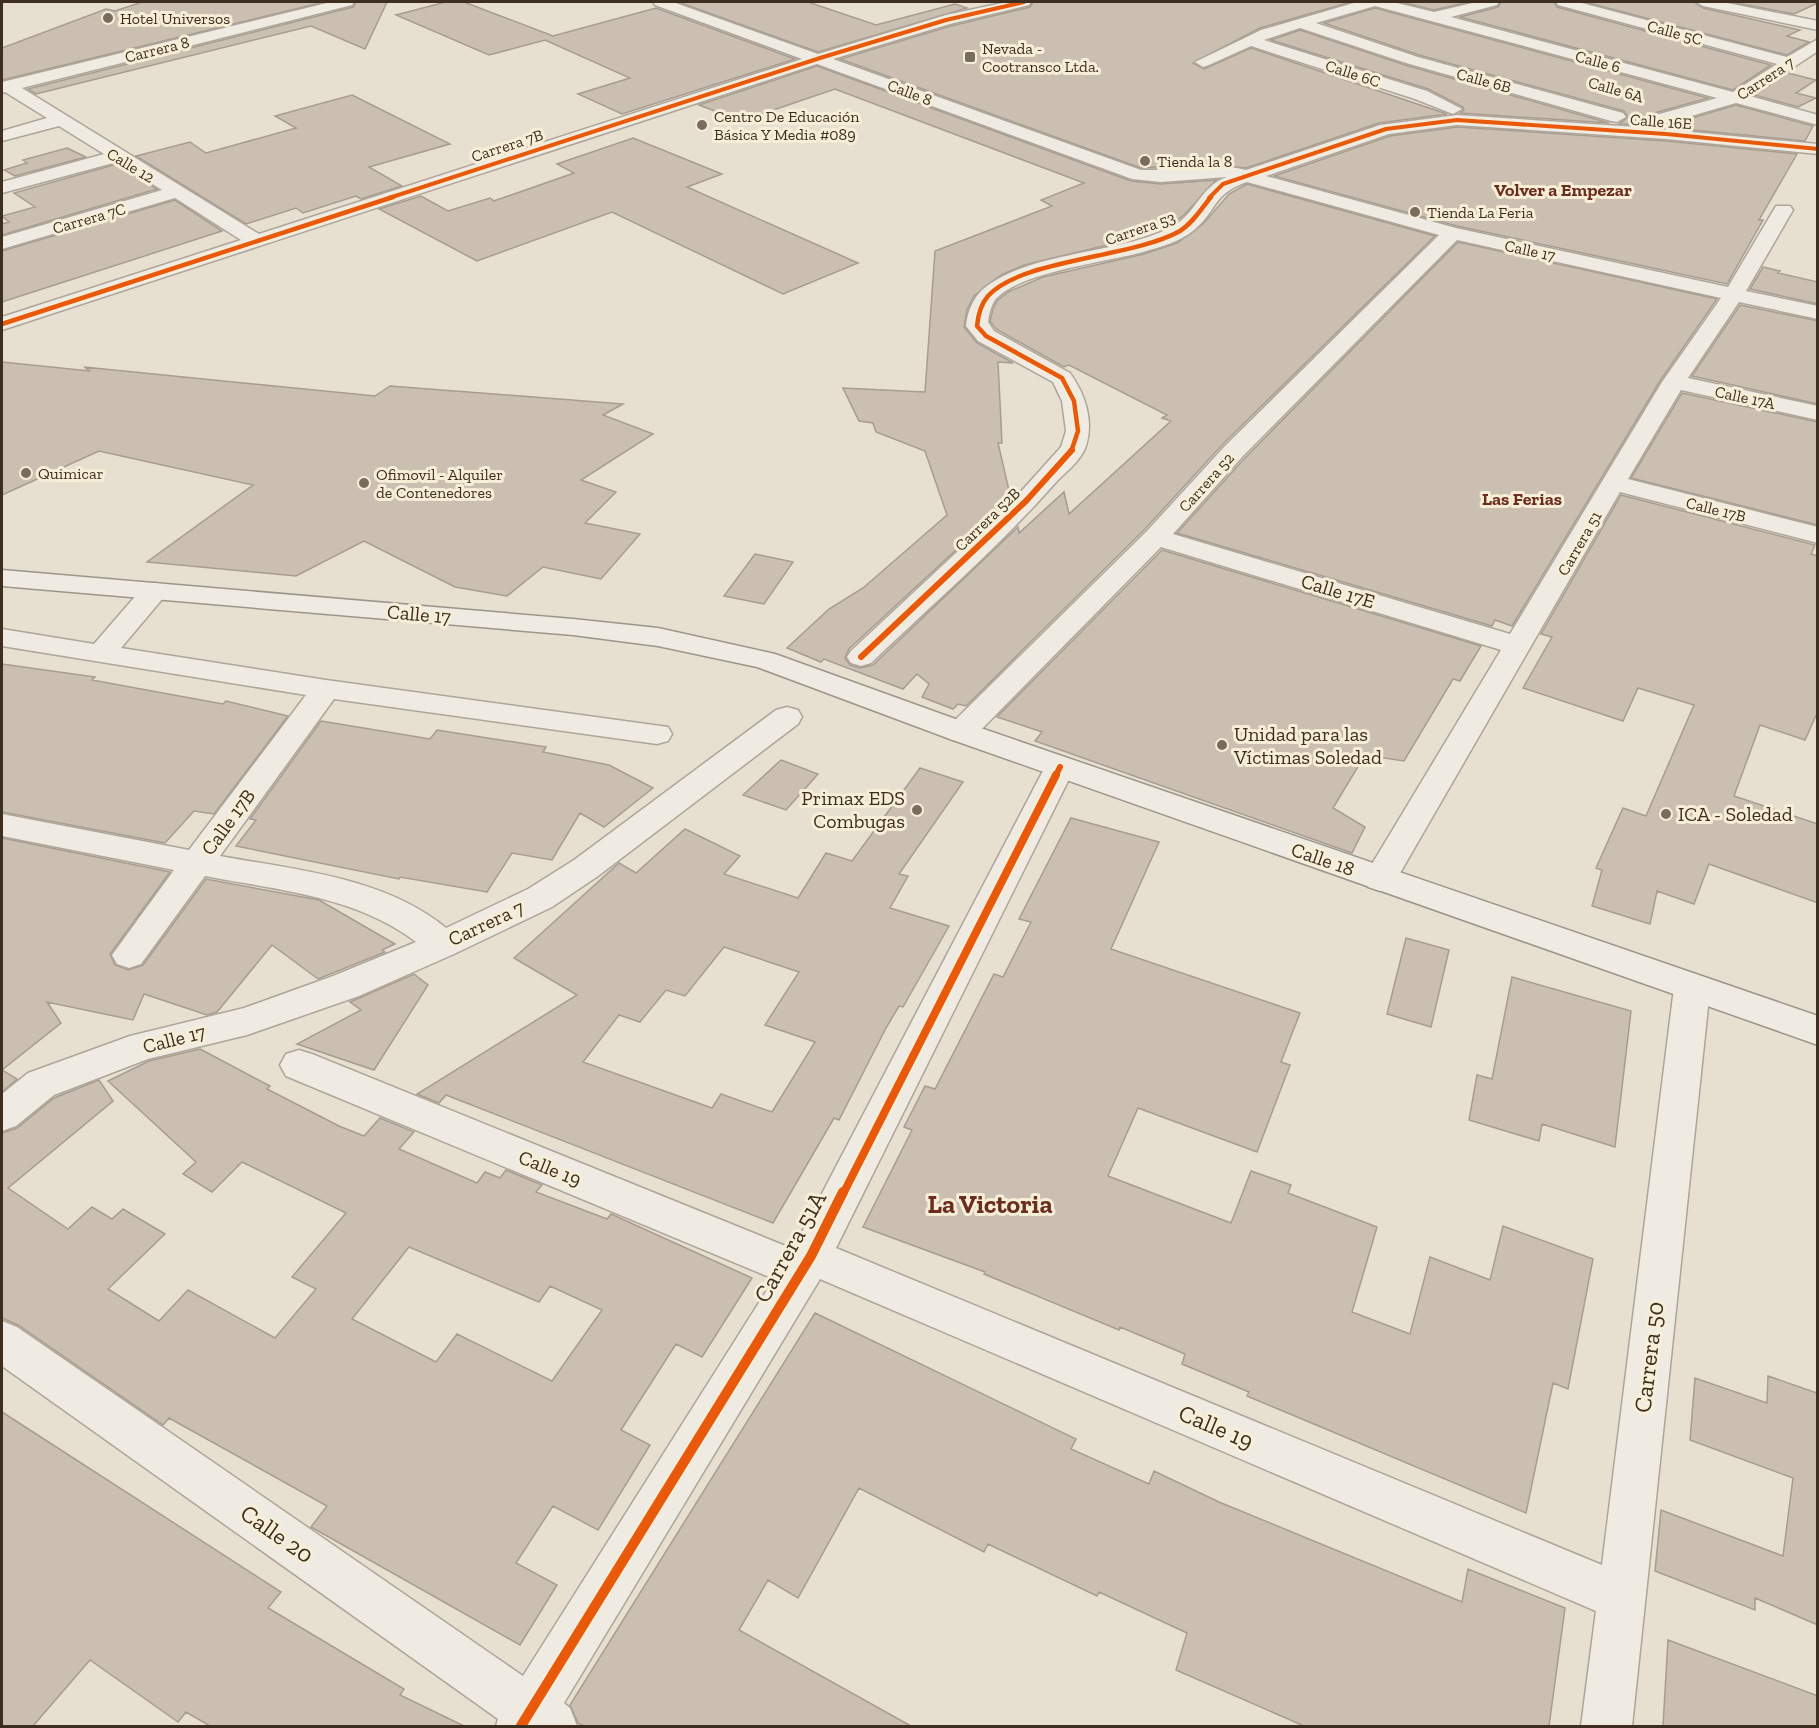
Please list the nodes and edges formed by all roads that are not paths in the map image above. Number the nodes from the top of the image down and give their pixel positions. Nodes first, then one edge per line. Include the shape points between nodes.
1 (347, 2) edge
2 (660, 2) edge
3 (1024, 2) edge
4 (1371, 2) edge
5 (1378, 2) edge
6 (1492, 2) edge
7 (1563, 2) edge
8 (1703, 2) edge
9 (1434, 17) junction
10 (1303, 24) junction
11 (1818, 26) edge
12 (1251, 41) junction
13 (1818, 45) edge
14 (1571, 54) junction
15 (820, 58) junction
16 (1203, 62) dead end
17 (1549, 62) dead end
18 (1788, 62) junction
19 (1518, 75) dead end
20 (1497, 83) junction
21 (4, 87) edge
22 (1736, 98) junction
23 (1660, 102) dead end
24 (1693, 112) junction
25 (60, 120) junction
26 (1818, 120) edge
27 (1518, 123) joint
28 (1641, 125) junction
29 (1666, 134) junction
30 (2, 136) edge
31 (1810, 148) edge
32 (117, 156) junction
33 (1245, 177) junction
34 (2, 188) edge
35 (176, 192) junction
36 (1783, 210) dead end
37 (1454, 233) junction
38 (257, 241) junction
39 (2, 243) edge
40 (1734, 294) junction
41 (1818, 313) edge
42 (2, 324) edge
43 (1062, 378) joint
44 (1673, 382) junction
45 (1818, 413) edge
46 (1614, 483) junction
47 (1818, 535) edge
48 (1156, 537) junction
49 (2, 578) edge
50 (155, 591) junction
51 (2, 638) edge
52 (1519, 646) junction
53 (102, 652) junction
54 (861, 657) dead end
55 (840, 688) joint
56 (326, 689) junction
57 (787, 717) dead end
58 (961, 732) junction
59 (657, 734) dead end
60 (1060, 767) junction
61 (2, 825) edge
62 (198, 863) junction
63 (1380, 879) junction
64 (442, 945) junction
65 (129, 955) dead end
66 (1692, 988) junction
67 (1818, 1031) edge
68 (300, 1065) dead end
69 (2, 1115) edge
70 (806, 1264) junction
71 (2, 1341) edge
72 (1621, 1597) junction
73 (534, 1721) edge
74 (1607, 1726) edge

1 - 21 street, Carrera 8
2 - 15 street, Calle 8
3 - 15 street, Carrera 7B via 946,20
4 - 10 street
5 - 9 street, Calle 6
6 - 9 street
7 - 18 street, Calle 5C
8 - 11 street
9 - 14 street, Calle 6
10 - 12 street
10 - 20 street, Calle 6B
12 - 16 street
12 - 20 street, Calle 6C via 1437,103 1461,99
13 - 18 street, Carrera 7
14 - 17 street
14 - 22 street, Calle 6
15 - 33 street, Calle 8 via 1139,175 1161,177 1214,170
15 - 38 street, Carrera 7B
18 - 22 street, Carrera 7
19 - 20 street
20 - 28 street, Calle 6B
21 - 25 street, Calle 12
22 - 24 street, Carrera 7
22 - 26 street, Calle 6
23 - 24 street, Calle 6A
24 - 28 street, Carrera 7
25 - 30 street
25 - 32 street, Calle 12
27 - 29 street, Calle 16E
27 - 33 street, Carrera 53 via 1457,120 1386,129
28 - 29 street, Calle 6B
29 - 31 street, Calle 16E
32 - 34 street
32 - 35 street, Calle 12
33 - 37 street, Calle 17
33 - 43 street, Carrera 53 via 1213,192 1191,224 1178,232 1130,250 1063,264 989,294 977,317 977,326 986,336
35 - 38 street, Calle 12
35 - 39 street, Carrera 7C
36 - 40 street, Carrera 51
37 - 40 street, Calle 17
37 - 48 street, Carrera 52 via 1234,451
38 - 42 street, Carrera 7B
40 - 41 street, Calle 17
40 - 44 street, Carrera 51
43 - 54 street, Carrera 52B via 1075,409 1078,431 1073,448 1026,501
44 - 45 street, Calle 17A
44 - 46 street, Carrera 51
46 - 47 street, Calle 17B
46 - 52 street, Carrera 51
48 - 52 street, Calle 17E
48 - 58 street, Carrera 52
49 - 50 street, Calle 17
50 - 53 street
50 - 55 street, Calle 17 via 648,636 765,660
51 - 53 street
52 - 63 street, Carrera 51
53 - 56 street
55 - 58 street, Calle 18
56 - 59 street
56 - 62 street, Calle 17B
57 - 64 street, Carrera 7 via 586,868 540,898
58 - 60 street, Calle 18
60 - 63 street, Calle 18
60 - 70 street, Carrera 51A
61 - 62 street, Carrera 7
62 - 64 street, Carrera 7 via 343,891 400,914
62 - 65 street, Calle 17B
63 - 66 street, Calle 18
64 - 69 street, Calle 17 via 247,1022 143,1046 40,1084
66 - 67 street, Calle 18
66 - 72 street, Carrera 50
68 - 70 street, Calle 19
70 - 72 street, Calle 19
70 - 73 street, Carrera 51A
71 - 73 street, Calle 20
72 - 74 street, Carrera 50

